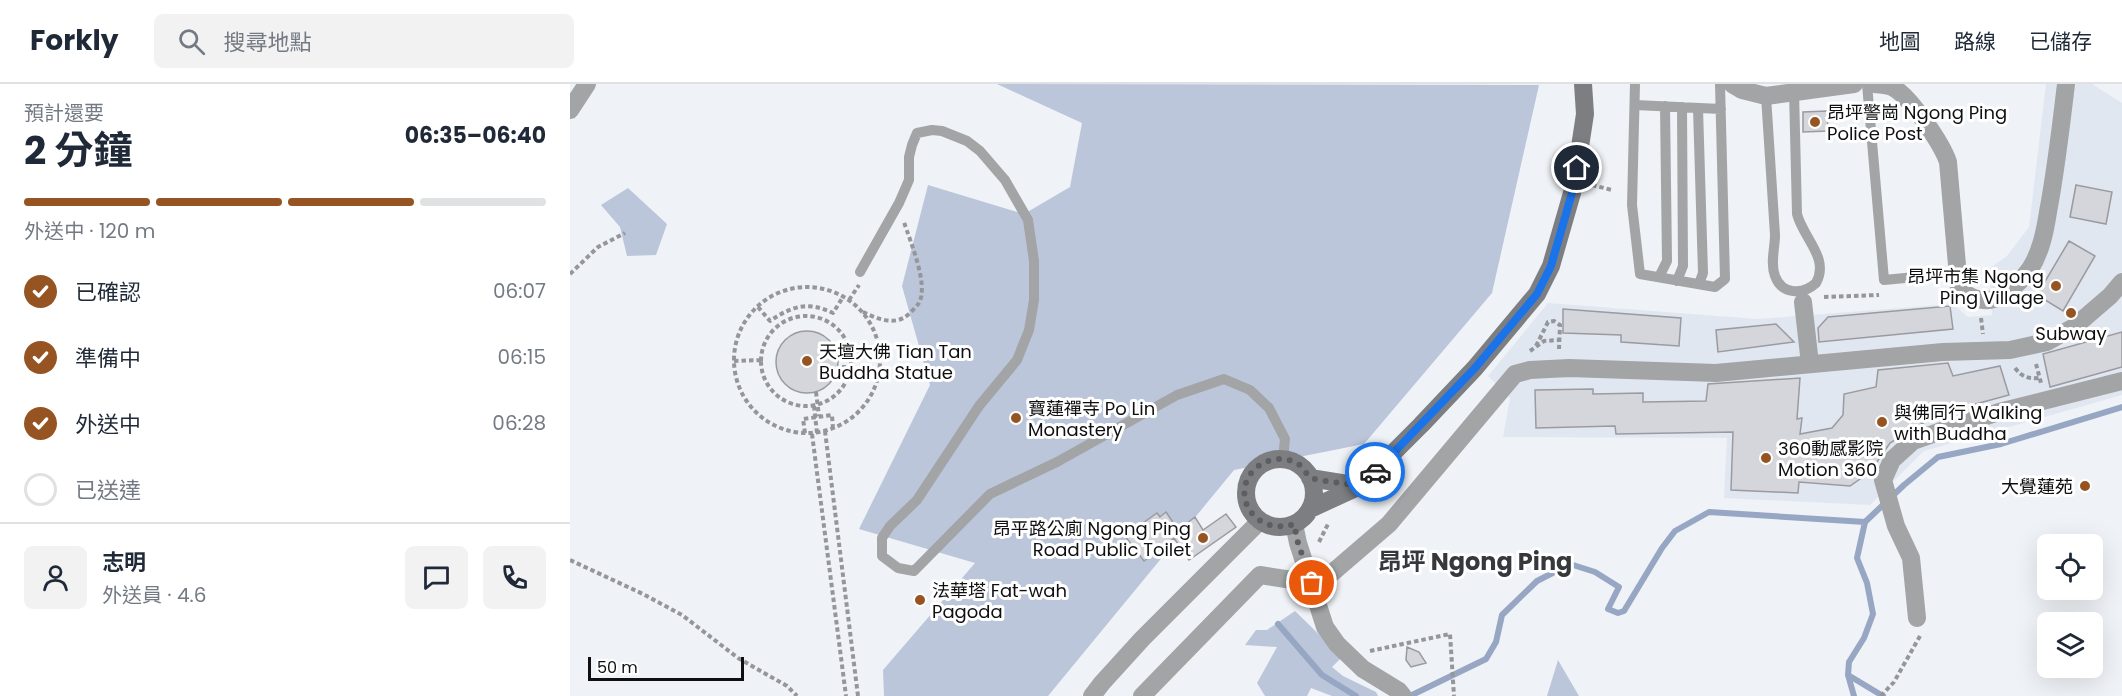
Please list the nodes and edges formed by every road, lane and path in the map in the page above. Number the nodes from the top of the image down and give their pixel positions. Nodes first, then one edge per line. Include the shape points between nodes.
1 (587, 84) edge
2 (1583, 84) edge
3 (1635, 84) edge
4 (1720, 84) edge
5 (1732, 84) edge
6 (1854, 84) edge
7 (1867, 84) edge
8 (1875, 84) edge
9 (2066, 84) edge
10 (1794, 91) junction
11 (1766, 96) junction
12 (1635, 105) junction
13 (1665, 106) junction
14 (1682, 107) junction
15 (1698, 108) junction
16 (1721, 109) junction
17 (570, 110) edge
18 (1587, 184) dead end
19 (1612, 190) dead end
20 (902, 212) dead end
21 (625, 233) dead end
22 (860, 272) dead end
23 (1957, 273) junction
24 (570, 274) edge
25 (1659, 277) junction
26 (1677, 281) junction
27 (2122, 282) edge
28 (1699, 284) junction
29 (1881, 295) dead end
30 (843, 297) junction
31 (1822, 297) dead end
32 (1803, 302) dead end
33 (801, 306) junction
34 (758, 307) junction
35 (862, 311) junction
36 (800, 317) junction
37 (2032, 345) junction
38 (1536, 346) dead end
39 (879, 350) junction
40 (851, 353) junction
41 (761, 360) junction
42 (734, 361) junction
43 (1810, 364) junction
44 (1558, 368) junction
45 (835, 376) dead end
46 (2122, 381) edge
47 (816, 392) dead end
48 (2045, 401) junction
49 (814, 406) junction
50 (819, 416) junction
51 (833, 429) junction
52 (825, 431) junction
53 (804, 433) junction
54 (815, 433) junction
55 (1283, 459) junction
56 (1310, 478) junction
57 (1360, 486) junction
58 (1310, 509) junction
59 (1260, 521) junction
60 (1294, 524) junction
61 (570, 560) edge
62 (1312, 583) junction
63 (1917, 618) joint
64 (1349, 655) junction
65 (1401, 693) edge
66 (797, 696) edge
67 (846, 696) edge
68 (858, 696) edge
69 (1092, 696) edge
70 (1142, 696) edge
71 (1454, 696) edge
72 (1881, 696) edge

1 - 17 street
2 - 57 main road via 1585,114 1574,186 1551,266 1537,294 1460,384
3 - 12 lane
4 - 16 lane
5 - 11 street
6 - 10 street
7 - 23 lane via 1884,280
8 - 23 street via 1892,87 1905,97 1944,150
9 - 23 street via 2048,216 2031,267 1997,299 1967,296 1959,288
10 - 11 street
10 - 11 lane via 1797,214 1822,266 1816,283 1795,292 1784,288 1774,273
12 - 13 lane
12 - 25 lane via 1632,205 1640,273
13 - 14 lane
13 - 25 lane via 1667,261
14 - 15 lane
14 - 26 lane via 1683,266
15 - 16 lane
15 - 28 lane via 1703,273
16 - 28 lane via 1725,279 1715,287
18 - 19 path
20 - 35 path via 921,278 919,303 908,316 896,321 881,320
21 - 24 path via 598,247
22 - 55 lane via 909,180 909,157 917,133 942,131 967,141 1005,180 1028,220 1034,271 1029,330 1017,360 979,406 917,500 882,538 882,556 898,568 914,571 990,494 1057,462 1177,395 1224,379 1250,390 1269,408 1285,439
25 - 26 lane
26 - 28 lane
27 - 37 street via 2074,327 2047,342
29 - 31 path
30 - 33 path via 833,313
30 - 34 path via 816,288 799,288 782,292
30 - 35 path
32 - 43 street
33 - 34 path via 770,321
33 - 36 path
34 - 42 path via 742,326
35 - 39 path via 872,326
36 - 40 path via 826,321 838,329
36 - 41 path via 774,330
37 - 43 street via 2010,350
37 - 48 path
38 - 44 path via 1548,322 1560,325
39 - 40 path
39 - 51 path via 878,378 872,394 855,415
40 - 45 path via 844,353 839,379
40 - 49 path via 847,381 839,392
41 - 42 path
41 - 49 path via 767,383 775,394 794,404
42 - 53 path via 739,386 752,409 781,429
43 - 44 street via 1716,373
44 - 62 street via 1515,374 1389,524 1332,573
46 - 48 street
47 - 50 path
48 - 63 street via 1912,441 1892,460 1883,480 1896,526 1911,558
49 - 54 path
50 - 51 path via 832,415
50 - 53 path via 803,419
51 - 52 path
52 - 54 path
52 - 68 path
53 - 54 path
54 - 67 path
55 - 56 main road via 1299,465
55 - 59 main road via 1265,462 1248,482 1246,499
56 - 57 main road
56 - 58 main road via 1314,494
57 - 58 main road
58 - 60 main road
59 - 60 main road via 1277,527
59 - 69 street via 1142,639
60 - 62 street
61 - 66 path via 682,615
62 - 64 street via 1325,627
62 - 70 street via 1260,575
63 - 72 path via 1920,636 1894,682
64 - 65 street via 1363,669
64 - 71 path via 1450,634

